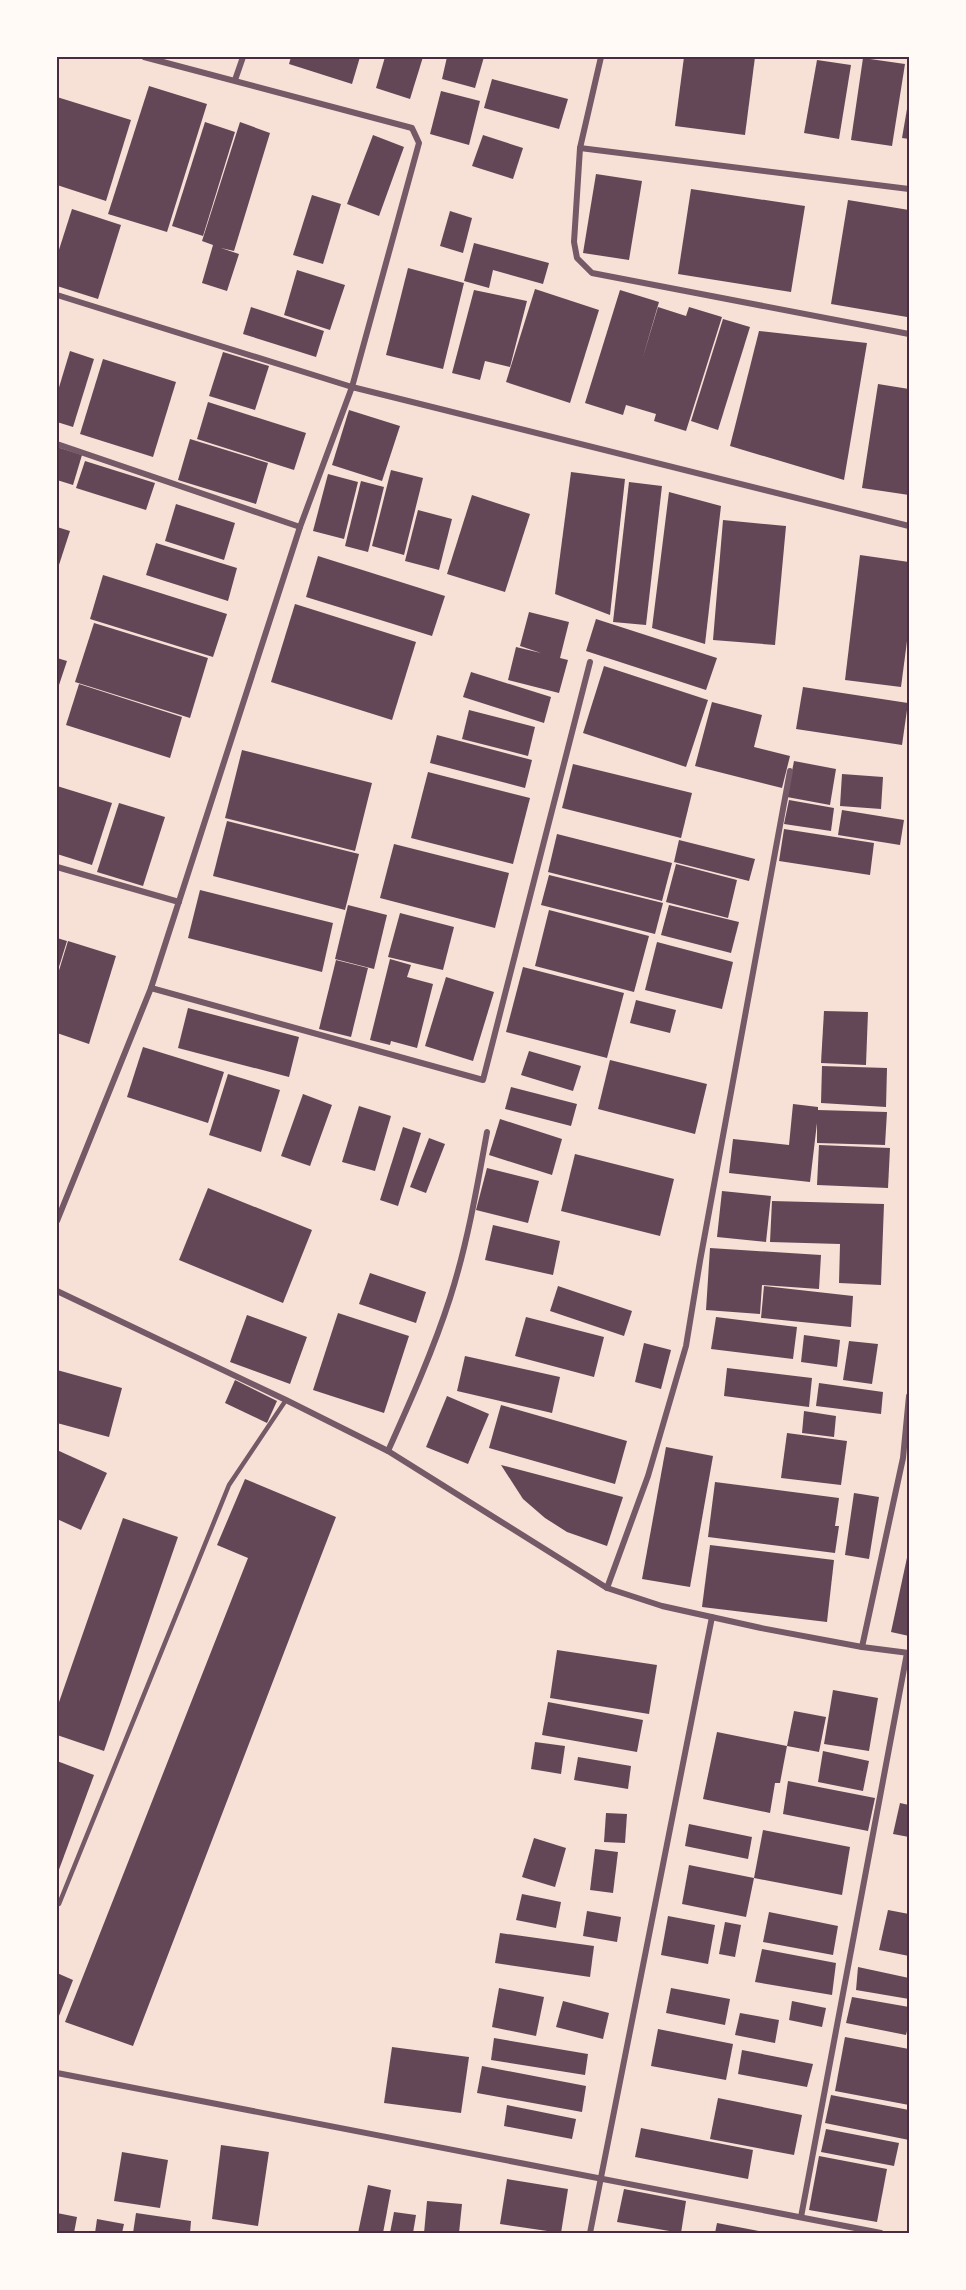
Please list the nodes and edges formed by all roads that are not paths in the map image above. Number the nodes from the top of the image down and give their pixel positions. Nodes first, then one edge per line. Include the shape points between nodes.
1 (144, 57) edge
2 (243, 57) edge
3 (601, 57) edge
4 (235, 80) junction
5 (580, 148) junction
6 (909, 189) edge
7 (57, 295) edge
8 (909, 334) edge
9 (352, 387) junction
10 (57, 444) edge
11 (909, 526) edge
12 (300, 527) junction
13 (591, 662) dead end
14 (790, 771) dead end
15 (57, 867) edge
16 (179, 902) junction
17 (151, 988) junction
18 (487, 1132) dead end
19 (57, 1221) edge
20 (57, 1291) edge
21 (909, 1396) edge
22 (286, 1400) junction
23 (388, 1452) junction
24 (607, 1588) junction
25 (712, 1617) junction
26 (862, 1647) junction
27 (908, 1653) edge
28 (59, 1904) dead end
29 (57, 2073) edge
30 (601, 2179) junction
31 (801, 2217) junction
32 (590, 2233) edge
33 (881, 2233) edge

1 - 4 street
2 - 4 street
3 - 5 street
4 - 9 street via 412,128 419,143
5 - 6 street
5 - 8 street via 574,242 577,258 592,273
7 - 9 street
9 - 11 street
9 - 12 street
10 - 12 street
12 - 16 street
13 - 17 street via 483,1080
14 - 24 street via 686,1346 648,1476
15 - 16 street
16 - 17 street
17 - 19 street
18 - 23 street via 450,1298
20 - 22 street
21 - 26 street via 903,1458
22 - 23 street
22 - 28 lane via 229,1485
23 - 24 street
24 - 25 street
25 - 26 street
25 - 30 street
26 - 27 street
27 - 31 street
29 - 30 street
30 - 31 street
30 - 32 street
31 - 33 street

